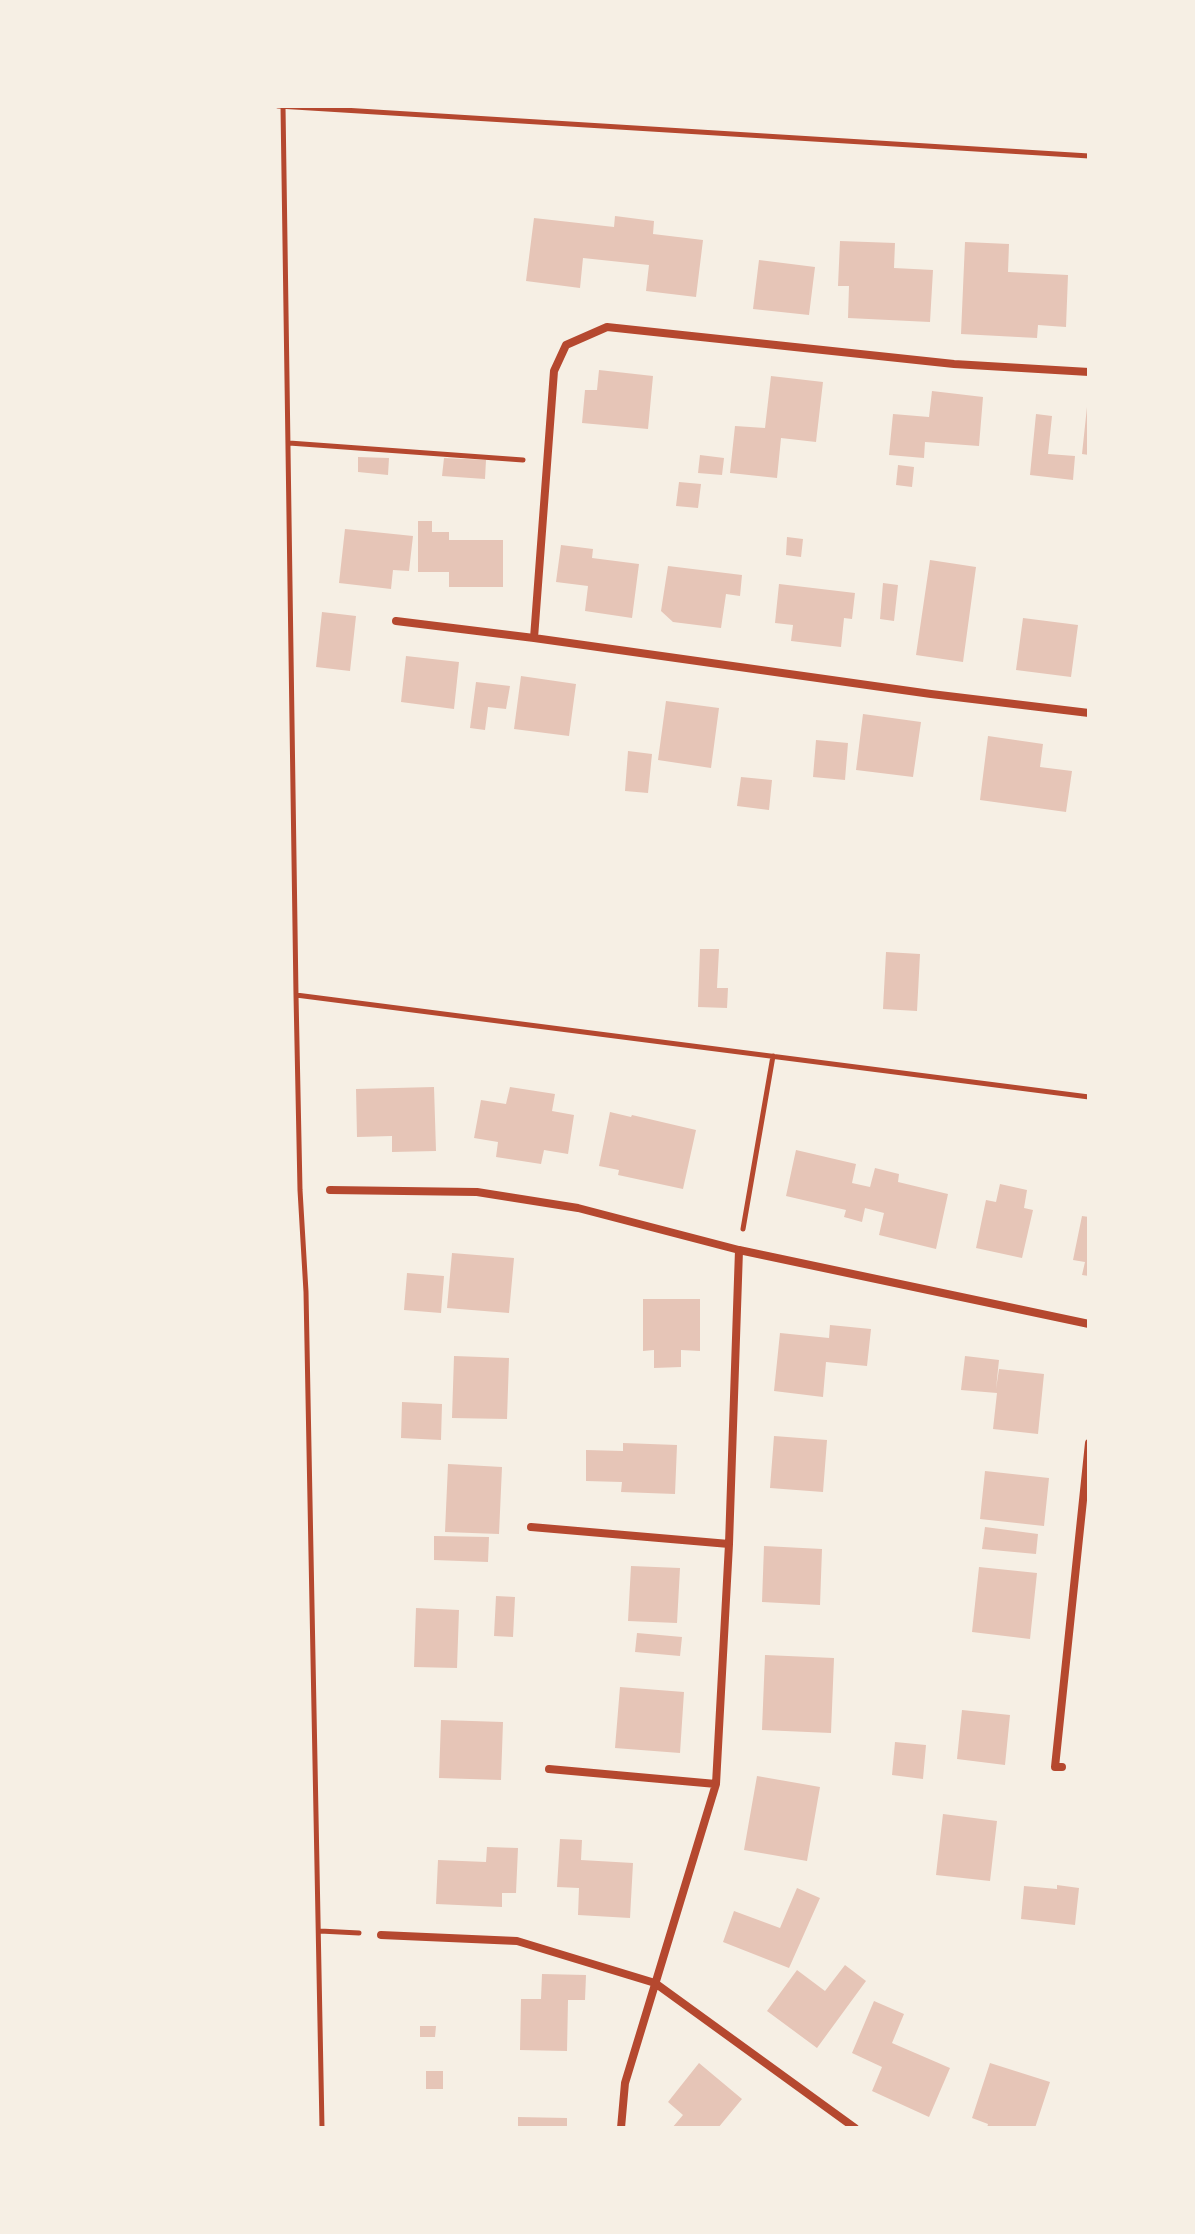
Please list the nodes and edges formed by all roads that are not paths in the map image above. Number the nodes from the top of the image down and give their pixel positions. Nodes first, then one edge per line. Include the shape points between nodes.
1 (1089, 372) edge
2 (396, 621) dead end
3 (534, 638) junction
4 (1089, 713) edge
5 (330, 1190) dead end
6 (739, 1250) junction
7 (1089, 1324) edge
8 (1089, 1443) edge
9 (531, 1527) dead end
10 (729, 1544) junction
11 (1062, 1767) dead end
12 (549, 1769) dead end
13 (716, 1784) junction
14 (381, 1935) road end
15 (655, 1983) junction
16 (621, 2128) edge
17 (855, 2128) edge

1 - 3 street via 954,364 607,327 566,345 554,371
2 - 3 street
3 - 4 street
5 - 6 street via 477,1192 578,1208
6 - 7 street
6 - 10 street
8 - 11 street via 1055,1767
9 - 10 street
10 - 13 street
12 - 13 street
13 - 15 street
14 - 15 street via 517,1941
15 - 16 street via 625,2083
15 - 17 street

